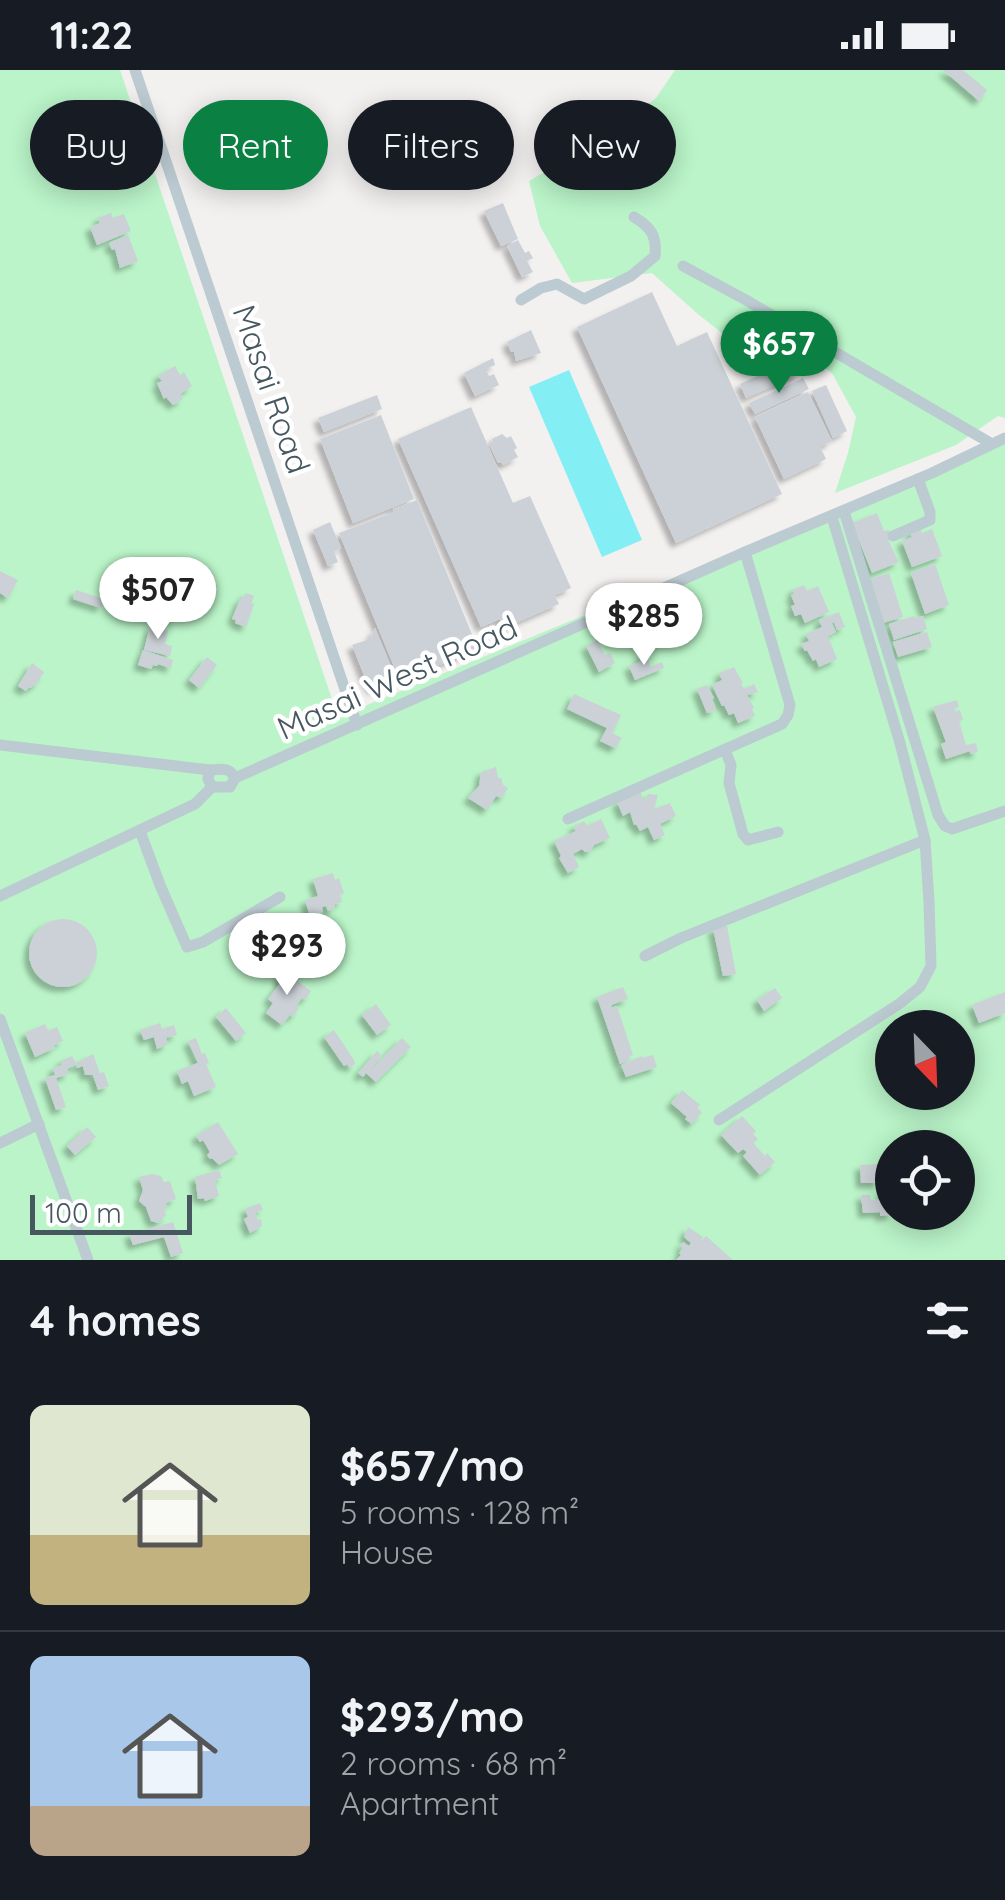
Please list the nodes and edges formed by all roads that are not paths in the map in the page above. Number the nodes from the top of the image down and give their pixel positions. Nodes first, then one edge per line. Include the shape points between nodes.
1 (135, 70) edge
2 (634, 218) dead end
3 (684, 266) dead end
4 (521, 300) dead end
5 (999, 441) edge
6 (918, 479) junction
7 (838, 514) junction
8 (894, 536) dead end
9 (745, 552) junction
10 (358, 725) junction
11 (0, 745) edge
12 (725, 750) junction
13 (210, 770) junction
14 (235, 778) junction
15 (212, 787) junction
16 (1005, 811) edge
17 (568, 819) dead end
18 (140, 832) junction
19 (778, 832) dead end
20 (925, 840) junction
21 (0, 896) edge
22 (280, 897) dead end
23 (645, 956) dead end
24 (0, 1019) edge
25 (719, 1120) dead end
26 (39, 1124) junction
27 (0, 1143) edge
28 (88, 1260) edge

1 - 10 street, Masai Road
2 - 4 street via 656,242 655,256 631,276 584,299 558,284
3 - 5 street
5 - 6 street, Masai West Road
6 - 7 street, Masai West Road
6 - 8 street via 930,520
7 - 9 street, Masai West Road
7 - 16 street via 938,816 952,829
7 - 20 street
9 - 10 street, Masai West Road
9 - 12 street via 790,704 782,724
10 - 14 street, Masai West Road
11 - 13 street
12 - 17 street
12 - 19 street via 743,834 748,840
13 - 14 street via 225,769
13 - 15 street
14 - 15 street via 230,787
15 - 18 street via 195,804
18 - 21 street
18 - 22 street via 187,947
20 - 23 street
20 - 25 street via 931,955 920,987
24 - 26 street
26 - 27 street
26 - 28 street

